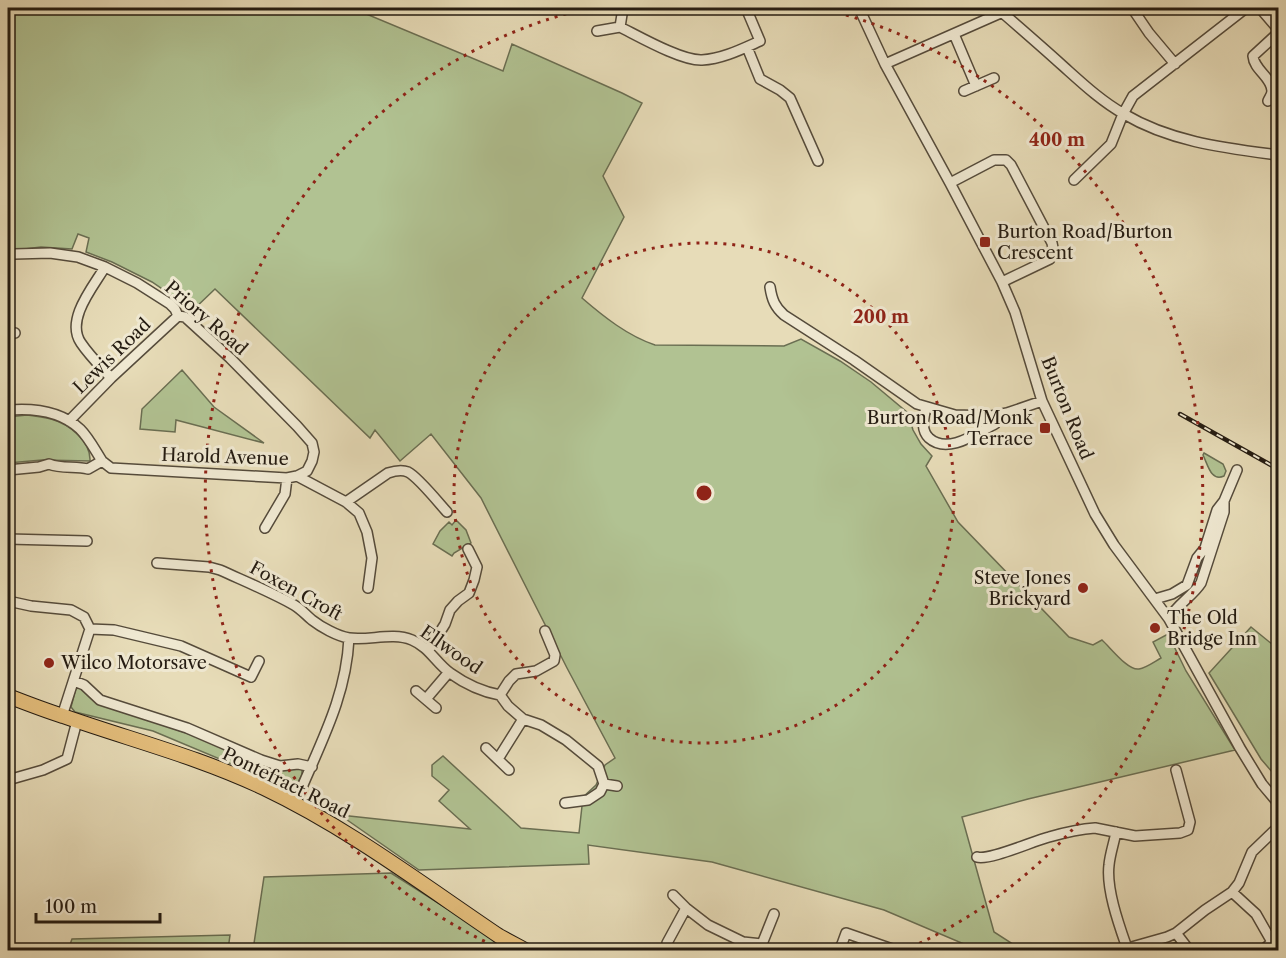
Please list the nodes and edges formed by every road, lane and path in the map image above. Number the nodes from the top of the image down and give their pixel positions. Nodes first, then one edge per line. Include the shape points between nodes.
1 (623, 8) edge
2 (746, 8) edge
3 (859, 8) edge
4 (1132, 8) edge
5 (1246, 8) edge
6 (1260, 8) edge
7 (1000, 10) edge
8 (620, 27) junction
9 (1278, 31) edge
10 (597, 32) dead end
11 (954, 34) junction
12 (747, 47) junction
13 (885, 64) junction
14 (1175, 64) junction
15 (994, 78) dead end
16 (976, 86) junction
17 (964, 91) dead end
18 (1268, 101) dead end
19 (1123, 114) junction
20 (1278, 154) edge
21 (818, 161) dead end
22 (1074, 180) dead end
23 (950, 183) junction
24 (15, 254) dead end
25 (105, 267) junction
26 (1002, 282) junction
27 (770, 287) dead end
28 (178, 316) junction
29 (111, 378) junction
30 (1042, 401) junction
31 (926, 407) junction
32 (8, 410) edge
33 (69, 421) junction
34 (995, 424) dead end
35 (102, 461) junction
36 (8, 470) edge
37 (1237, 470) dead end
38 (297, 476) junction
39 (287, 478) junction
40 (1224, 501) junction
41 (346, 502) junction
42 (447, 512) dead end
43 (265, 528) dead end
44 (8, 539) edge
45 (87, 541) dead end
46 (468, 549) dead end
47 (157, 563) dead end
48 (368, 588) dead end
49 (1155, 600) junction
50 (8, 601) edge
51 (1169, 620) junction
52 (90, 628) junction
53 (545, 631) dead end
54 (349, 638) junction
55 (429, 650) junction
56 (259, 661) dead end
57 (449, 672) junction
58 (74, 681) junction
59 (416, 691) dead end
60 (500, 695) junction
61 (8, 696) edge
62 (426, 699) junction
63 (436, 708) dead end
64 (62, 716) junction
65 (523, 719) junction
66 (77, 721) junction
67 (486, 748) dead end
68 (498, 759) junction
69 (312, 767) junction
70 (509, 770) dead end
71 (1176, 770) dead end
72 (8, 780) edge
73 (604, 784) junction
74 (617, 786) dead end
75 (1278, 802) edge
76 (565, 803) dead end
77 (295, 804) junction
78 (1278, 827) edge
79 (1116, 832) junction
80 (993, 855) junction
81 (977, 857) dead end
82 (996, 866) dead end
83 (1232, 892) junction
84 (673, 895) dead end
85 (686, 908) junction
86 (774, 914) dead end
87 (1176, 933) junction
88 (1275, 942) edge
89 (667, 943) dead end
90 (766, 948) edge
91 (1124, 949) edge
92 (525, 951) edge
93 (838, 951) edge
94 (894, 951) edge
95 (1189, 951) edge
96 (1263, 951) edge

1 - 8 street
2 - 12 street via 760,41
3 - 13 street, Burton Road
4 - 14 street
5 - 14 street
6 - 9 street
7 - 11 street
7 - 19 street
8 - 10 street
8 - 12 street via 678,55 701,60
9 - 18 street via 1253,56 1253,62 1269,82 1272,91
11 - 13 street
11 - 16 street
12 - 21 street via 760,79 790,98
13 - 23 street, Burton Road
14 - 19 street via 1133,96
15 - 16 street
16 - 17 street
19 - 20 street via 1181,138 1222,148
19 - 22 street via 1111,144
23 - 26 street, Burton Road
23 - 26 street via 994,160 1006,160 1052,243 1054,253 1050,258
24 - 25 street, Priory Road via 78,257
25 - 28 street, Priory Road via 170,304
25 - 29 street via 75,325 80,342
26 - 30 street, Burton Road
27 - 31 street via 776,308 784,315
28 - 29 street, Lewis Road
28 - 38 street, Priory Road via 185,317 230,358 312,443 312,461 307,471
29 - 33 street, Lewis Road
30 - 31 street via 991,416
30 - 49 street, Burton Road via 1095,514
31 - 34 street via 923,427 932,441 940,444 958,442
32 - 33 street via 48,412
33 - 35 street via 88,438
35 - 36 street, Harold Avenue via 88,469 50,464
35 - 39 street, Harold Avenue via 111,468
37 - 40 street
38 - 39 street, Harold Avenue
38 - 41 street, Harold Avenue
39 - 43 street via 285,494
40 - 49 street via 1187,585
40 - 51 street via 1201,583
41 - 42 street via 388,474 406,471
41 - 48 street, Harold Avenue via 358,513 368,532 372,558
44 - 45 street
46 - 55 street via 480,575 469,593 450,610
47 - 54 street, Foxen Croft via 220,570 286,600 319,624
49 - 51 street, Burton Road
50 - 52 street via 71,610 84,617
51 - 75 street, Burton Road via 1240,748
52 - 56 street via 181,646 251,677
52 - 58 street
53 - 60 street via 554,661 536,671 516,674
54 - 55 street, Ellwood via 393,636 412,640
54 - 69 street via 339,700
55 - 57 street, Ellwood
57 - 60 street, Ellwood
57 - 62 street
58 - 64 street
58 - 69 street, Pontefract Road via 100,700 187,728 261,760 280,766
59 - 62 street
60 - 65 street, Ellwood
61 - 64 highway, Pontefract Road
62 - 63 street
64 - 66 highway, Pontefract Road
65 - 68 street
65 - 73 street, Ellwood via 567,740 598,766
66 - 72 street via 67,759
66 - 77 highway, Pontefract Road via 208,764
67 - 68 street
68 - 70 street
69 - 77 street
71 - 79 street via 1190,822 1188,830 1149,836
73 - 74 street
73 - 76 street via 588,800
77 - 92 highway, Pontefract Road via 347,833
78 - 83 street via 1252,852
79 - 80 street via 1088,828
79 - 91 street via 1109,884
80 - 81 street
80 - 82 street
83 - 87 street
83 - 88 street via 1256,915
84 - 85 street
85 - 89 street
85 - 90 street via 708,925
86 - 90 street
87 - 91 street
87 - 95 street
88 - 96 street
93 - 94 street via 846,933

